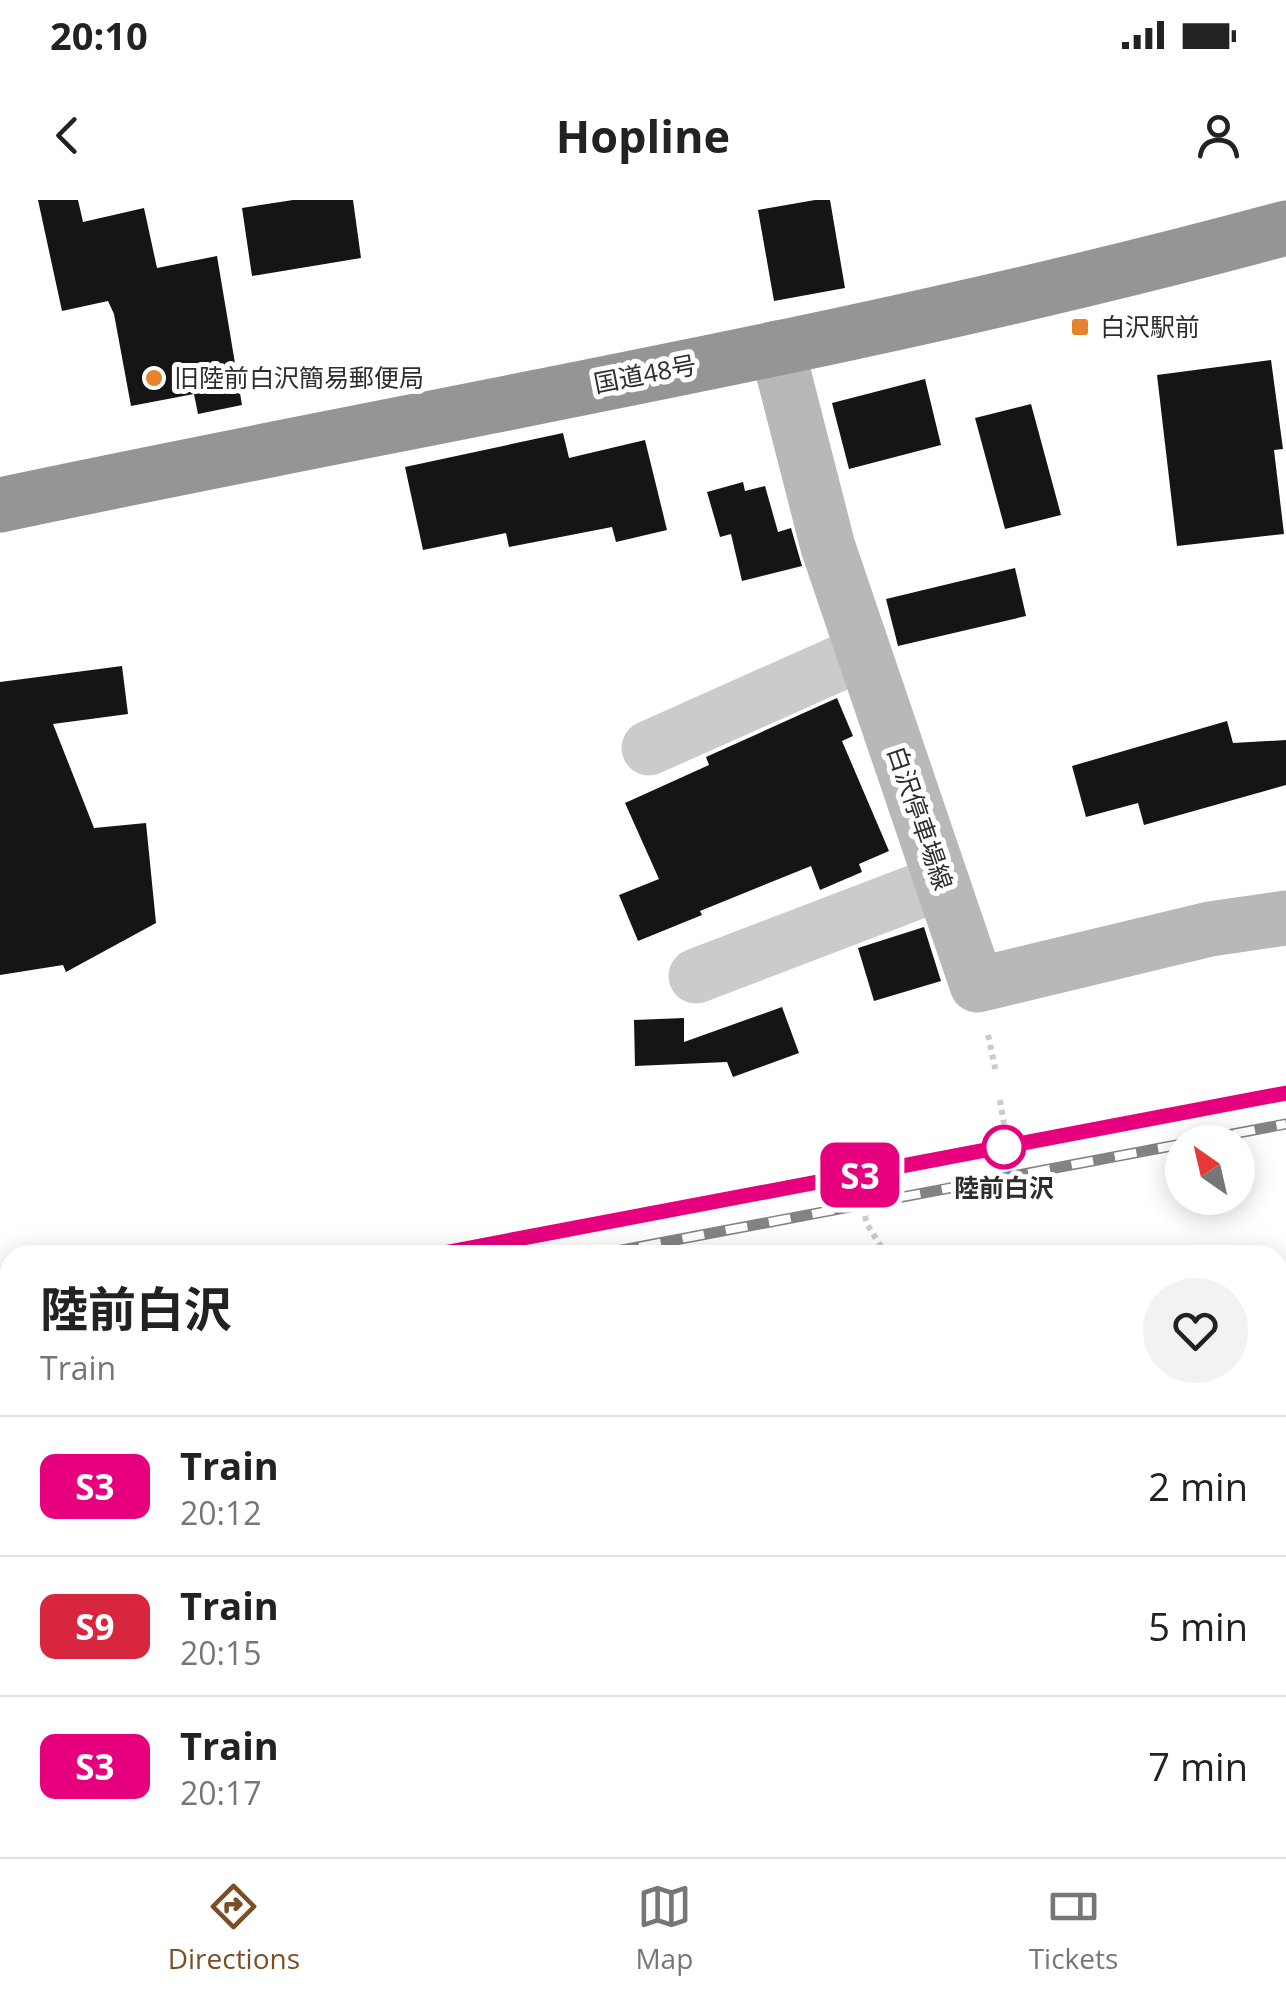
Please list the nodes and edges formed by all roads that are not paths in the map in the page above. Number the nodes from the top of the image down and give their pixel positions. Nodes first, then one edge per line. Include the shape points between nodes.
1 (1286, 228) edge
2 (777, 348) junction
3 (0, 504) edge
4 (862, 654) junction
5 (649, 748) dead end
6 (942, 882) junction
7 (1286, 918) edge
8 (696, 976) dead end

1 - 2 highway, 国道48号 via 1101,278
2 - 3 highway, 国道48号
2 - 4 main road, 白沢停車場線
4 - 5 street
4 - 6 main road, 白沢停車場線
6 - 7 main road, 白沢停車場線 via 977,985 1210,929
6 - 8 street

